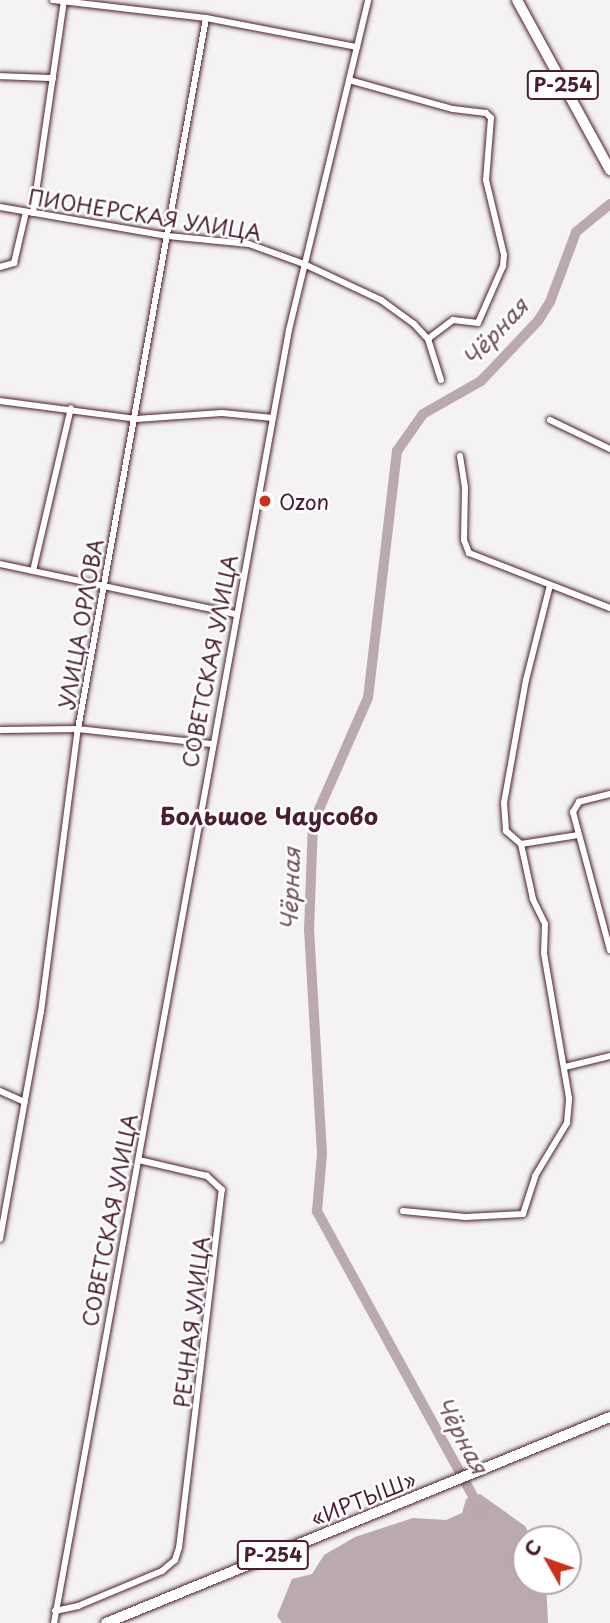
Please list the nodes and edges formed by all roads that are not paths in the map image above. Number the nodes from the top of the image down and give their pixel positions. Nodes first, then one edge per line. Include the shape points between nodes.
1 (52, 0) edge
2 (368, 0) edge
3 (517, 0) edge
4 (64, 1) edge
5 (206, 19) junction
6 (357, 47) junction
7 (0, 76) edge
8 (53, 78) junction
9 (349, 80) junction
10 (610, 170) edge
11 (0, 207) edge
12 (29, 212) junction
13 (168, 236) junction
14 (304, 264) junction
15 (0, 267) edge
16 (428, 340) junction
17 (441, 380) dead end
18 (0, 401) edge
19 (71, 408) junction
20 (273, 418) junction
21 (136, 419) junction
22 (550, 420) dead end
23 (610, 449) edge
24 (460, 456) dead end
25 (0, 564) edge
26 (33, 571) junction
27 (550, 585) junction
28 (104, 588) junction
29 (610, 608) edge
30 (236, 614) junction
31 (78, 729) junction
32 (0, 730) edge
33 (211, 744) junction
34 (610, 794) edge
35 (578, 835) junction
36 (521, 844) junction
37 (610, 950) edge
38 (610, 1056) edge
39 (565, 1068) junction
40 (0, 1091) edge
41 (25, 1102) junction
42 (139, 1160) junction
43 (403, 1212) dead end
44 (0, 1238) edge
45 (610, 1417) edge
46 (55, 1611) junction
47 (54, 1623) edge
48 (106, 1623) edge

1 - 4 street
2 - 6 street, СОВЕТСКАЯ УЛИЦА
3 - 10 highway, Р-254
4 - 5 street
4 - 8 street
5 - 6 street
5 - 13 street, УЛИЦА ОРЛОВА
6 - 9 street, СОВЕТСКАЯ УЛИЦА
7 - 8 street
8 - 12 street
9 - 14 street, СОВЕТСКАЯ УЛИЦА
9 - 16 street via 489,116 486,180 503,266 480,321 453,320
11 - 12 street, ПИОНЕРСКАЯ УЛИЦА
12 - 13 street, ПИОНЕРСКАЯ УЛИЦА
12 - 15 street via 14,263
13 - 14 street, ПИОНЕРСКАЯ УЛИЦА via 249,244
13 - 21 street, УЛИЦА ОРЛОВА
14 - 16 street, ПИОНЕРСКАЯ УЛИЦА via 381,300
14 - 20 street, СОВЕТСКАЯ УЛИЦА
16 - 17 street
18 - 19 street
19 - 21 street
19 - 26 street
20 - 21 street via 222,413
20 - 30 street, СОВЕТСКАЯ УЛИЦА
21 - 28 street, УЛИЦА ОРЛОВА
22 - 23 street
24 - 27 street via 465,486 464,540 469,554
25 - 26 street
26 - 28 street
27 - 29 street
27 - 36 street via 526,680 506,794 506,831
28 - 30 street
28 - 31 street, УЛИЦА ОРЛОВА
30 - 33 street, СОВЕТСКАЯ УЛИЦА
31 - 32 street
31 - 33 street
31 - 41 street, УЛИЦА ОРЛОВА
33 - 42 street, СОВЕТСКАЯ УЛИЦА
34 - 35 street via 575,807
35 - 36 street
35 - 37 street
36 - 39 street via 533,900 545,924 544,953
38 - 39 street
39 - 43 street via 567,1123 535,1176 523,1214 466,1217
40 - 41 street
41 - 44 street, УЛИЦА ОРЛОВА
42 - 46 street, СОВЕТСКАЯ УЛИЦА
42 - 46 street, РЕЧНАЯ УЛИЦА via 208,1176 222,1191 178,1548 175,1560 162,1571
45 - 48 highway, «ИРТЫШ» / Р-254
46 - 47 street, СОВЕТСКАЯ УЛИЦА

